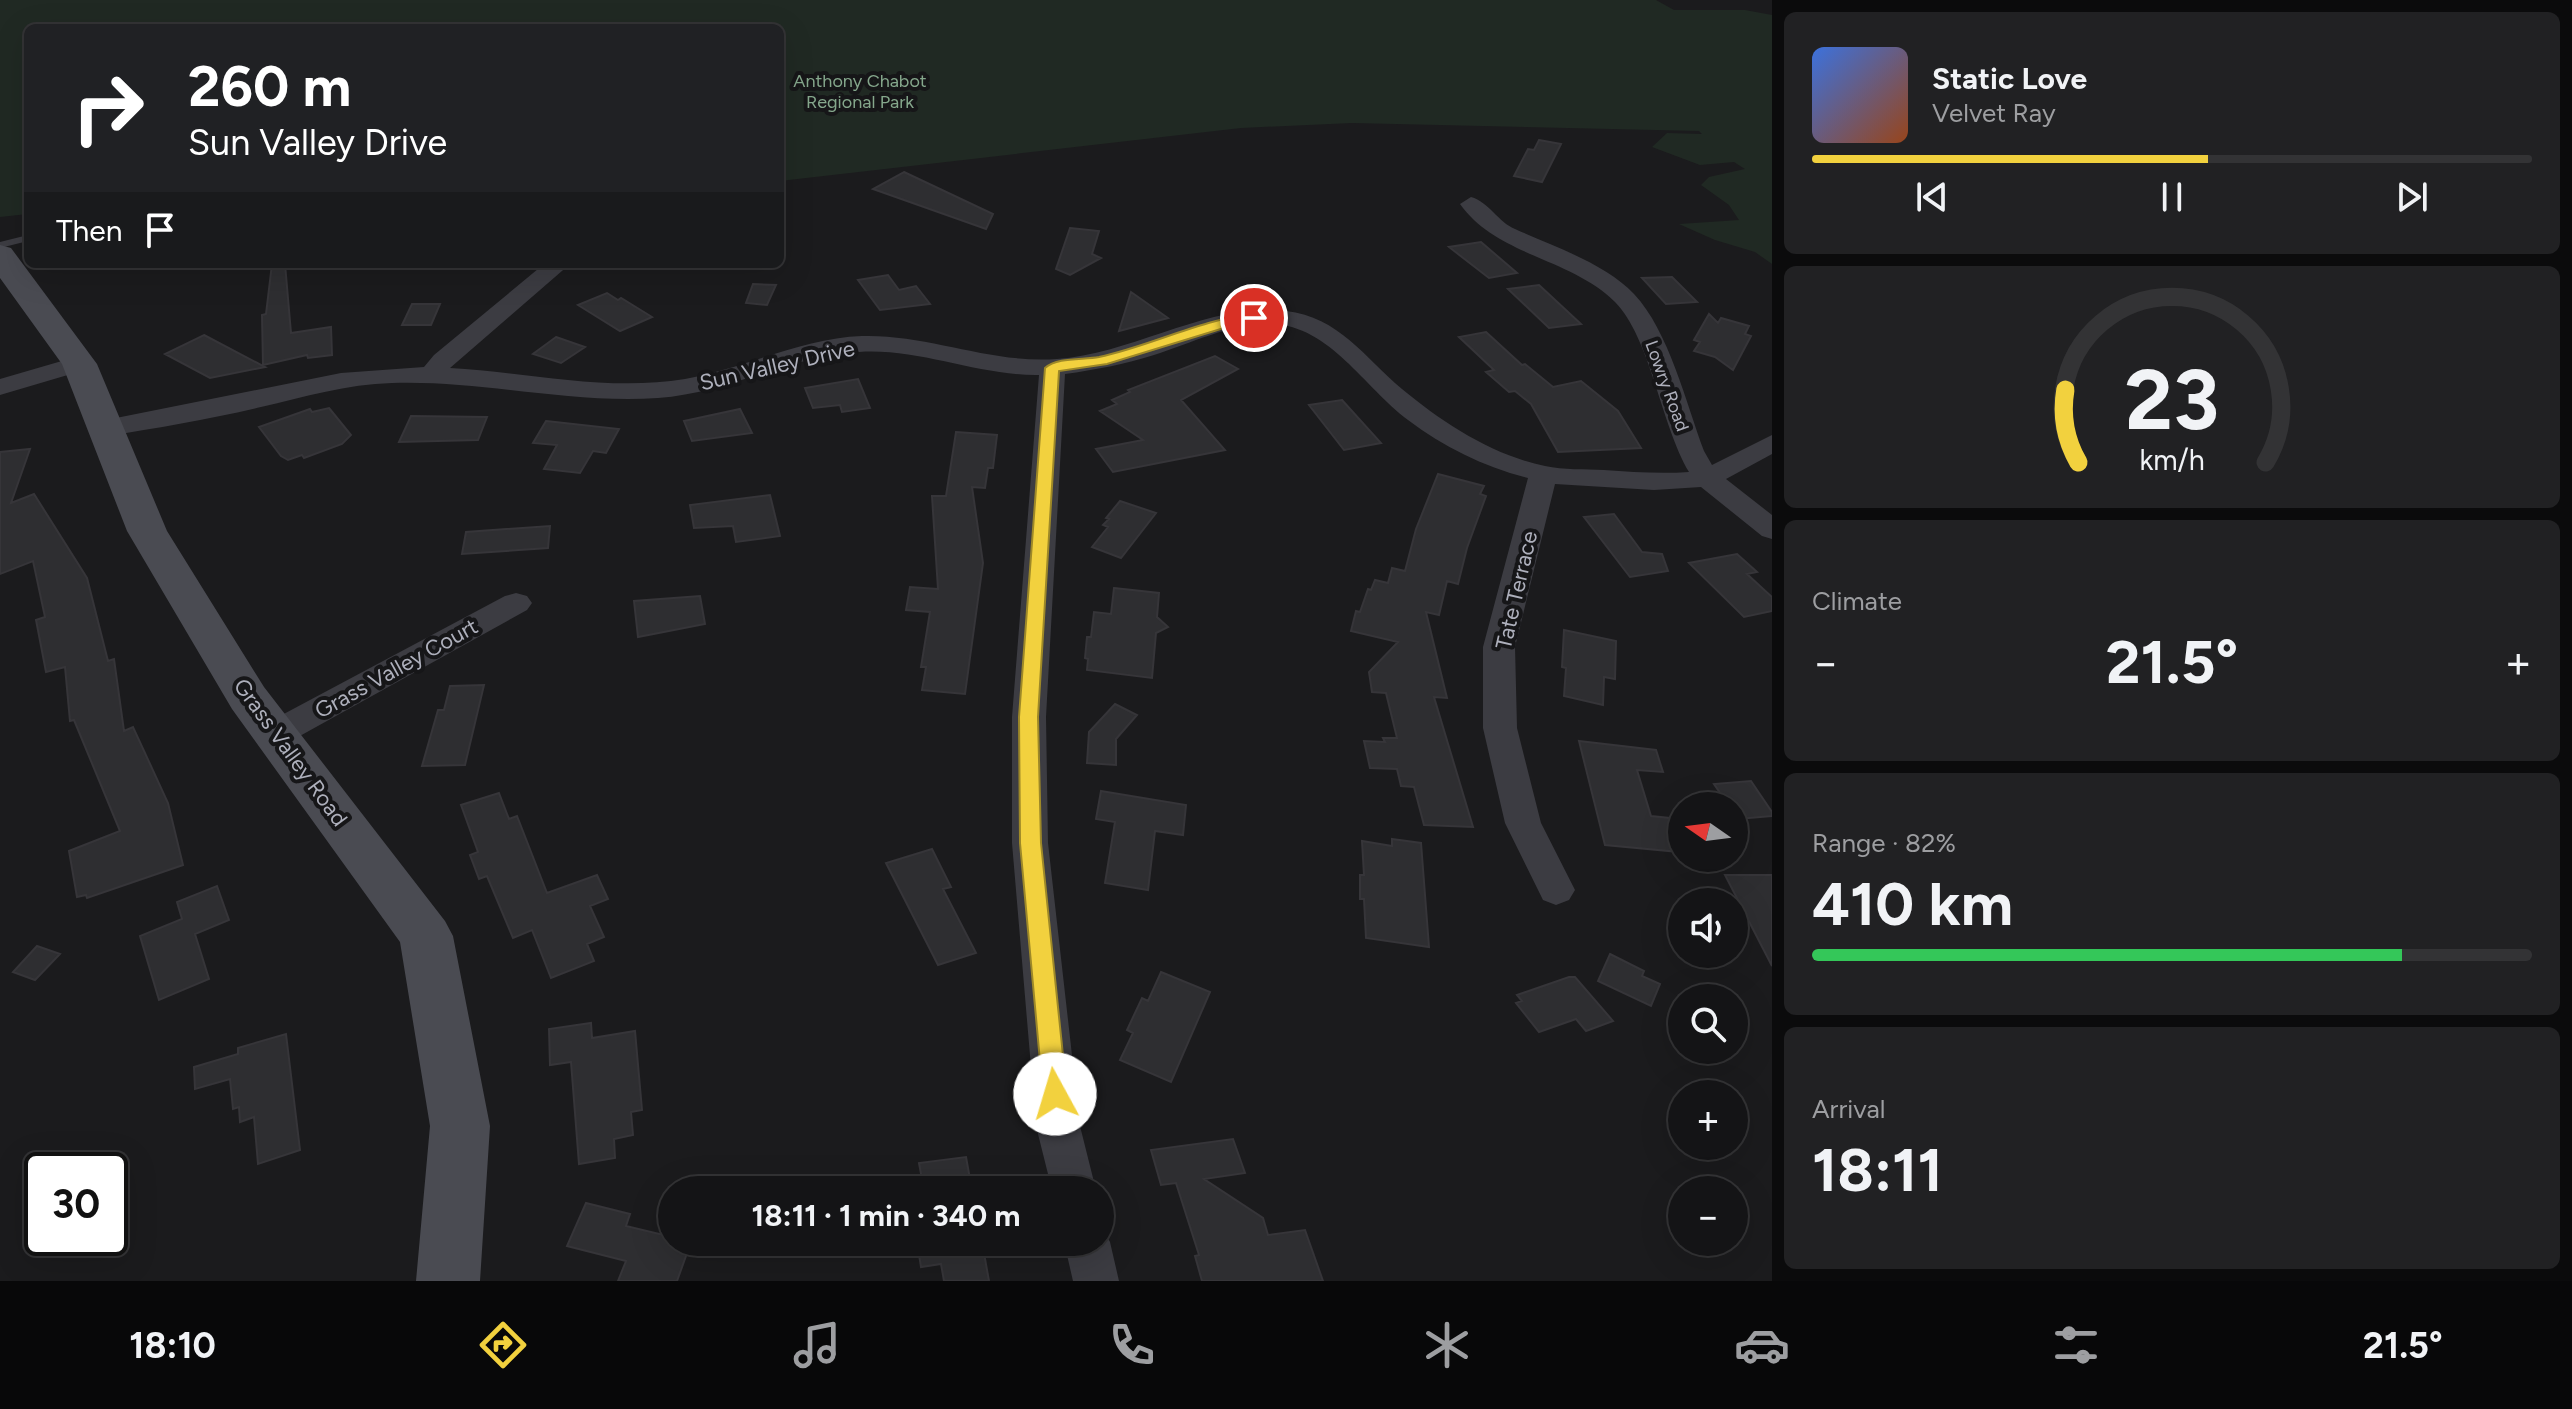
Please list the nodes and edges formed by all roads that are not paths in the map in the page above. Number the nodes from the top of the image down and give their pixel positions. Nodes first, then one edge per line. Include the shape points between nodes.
1 (1471, 204) dead end
2 (8, 254) edge
3 (553, 268) edge
4 (79, 364) junction
5 (1052, 368) junction
6 (432, 374) junction
7 (0, 387) edge
8 (106, 428) junction
9 (1772, 443) edge
10 (1543, 474) junction
11 (1706, 477) junction
12 (1772, 530) edge
13 (516, 603) dead end
14 (277, 733) junction
15 (1556, 890) dead end
16 (1070, 1176) edge
17 (1090, 1256) edge
18 (448, 1281) edge
19 (1096, 1281) edge

1 - 11 street, Lowry Road via 1500,231 1579,266 1625,298 1649,336 1690,451
2 - 4 main road, Grass Valley Road
3 - 6 street
4 - 7 street
4 - 8 main road, Grass Valley Road
5 - 6 street, Sun Valley Drive via 858,344 661,390 584,391
5 - 10 street, Sun Valley Drive via 1137,352 1236,320 1289,318 1341,342 1430,425 1482,452
5 - 16 street via 1029,717 1030,843 1058,1126
6 - 8 street, Sun Valley Drive via 340,381
8 - 14 main road, Grass Valley Road via 147,531 248,698
9 - 11 street, Sun Valley Drive
10 - 11 street, Sun Valley Drive via 1633,482
10 - 15 street, Tate Terrace via 1499,647 1500,728 1523,823
11 - 12 street, Lowry Road
13 - 14 street, Grass Valley Court
14 - 18 main road, Grass Valley Road via 426,936 460,1126
17 - 19 street

